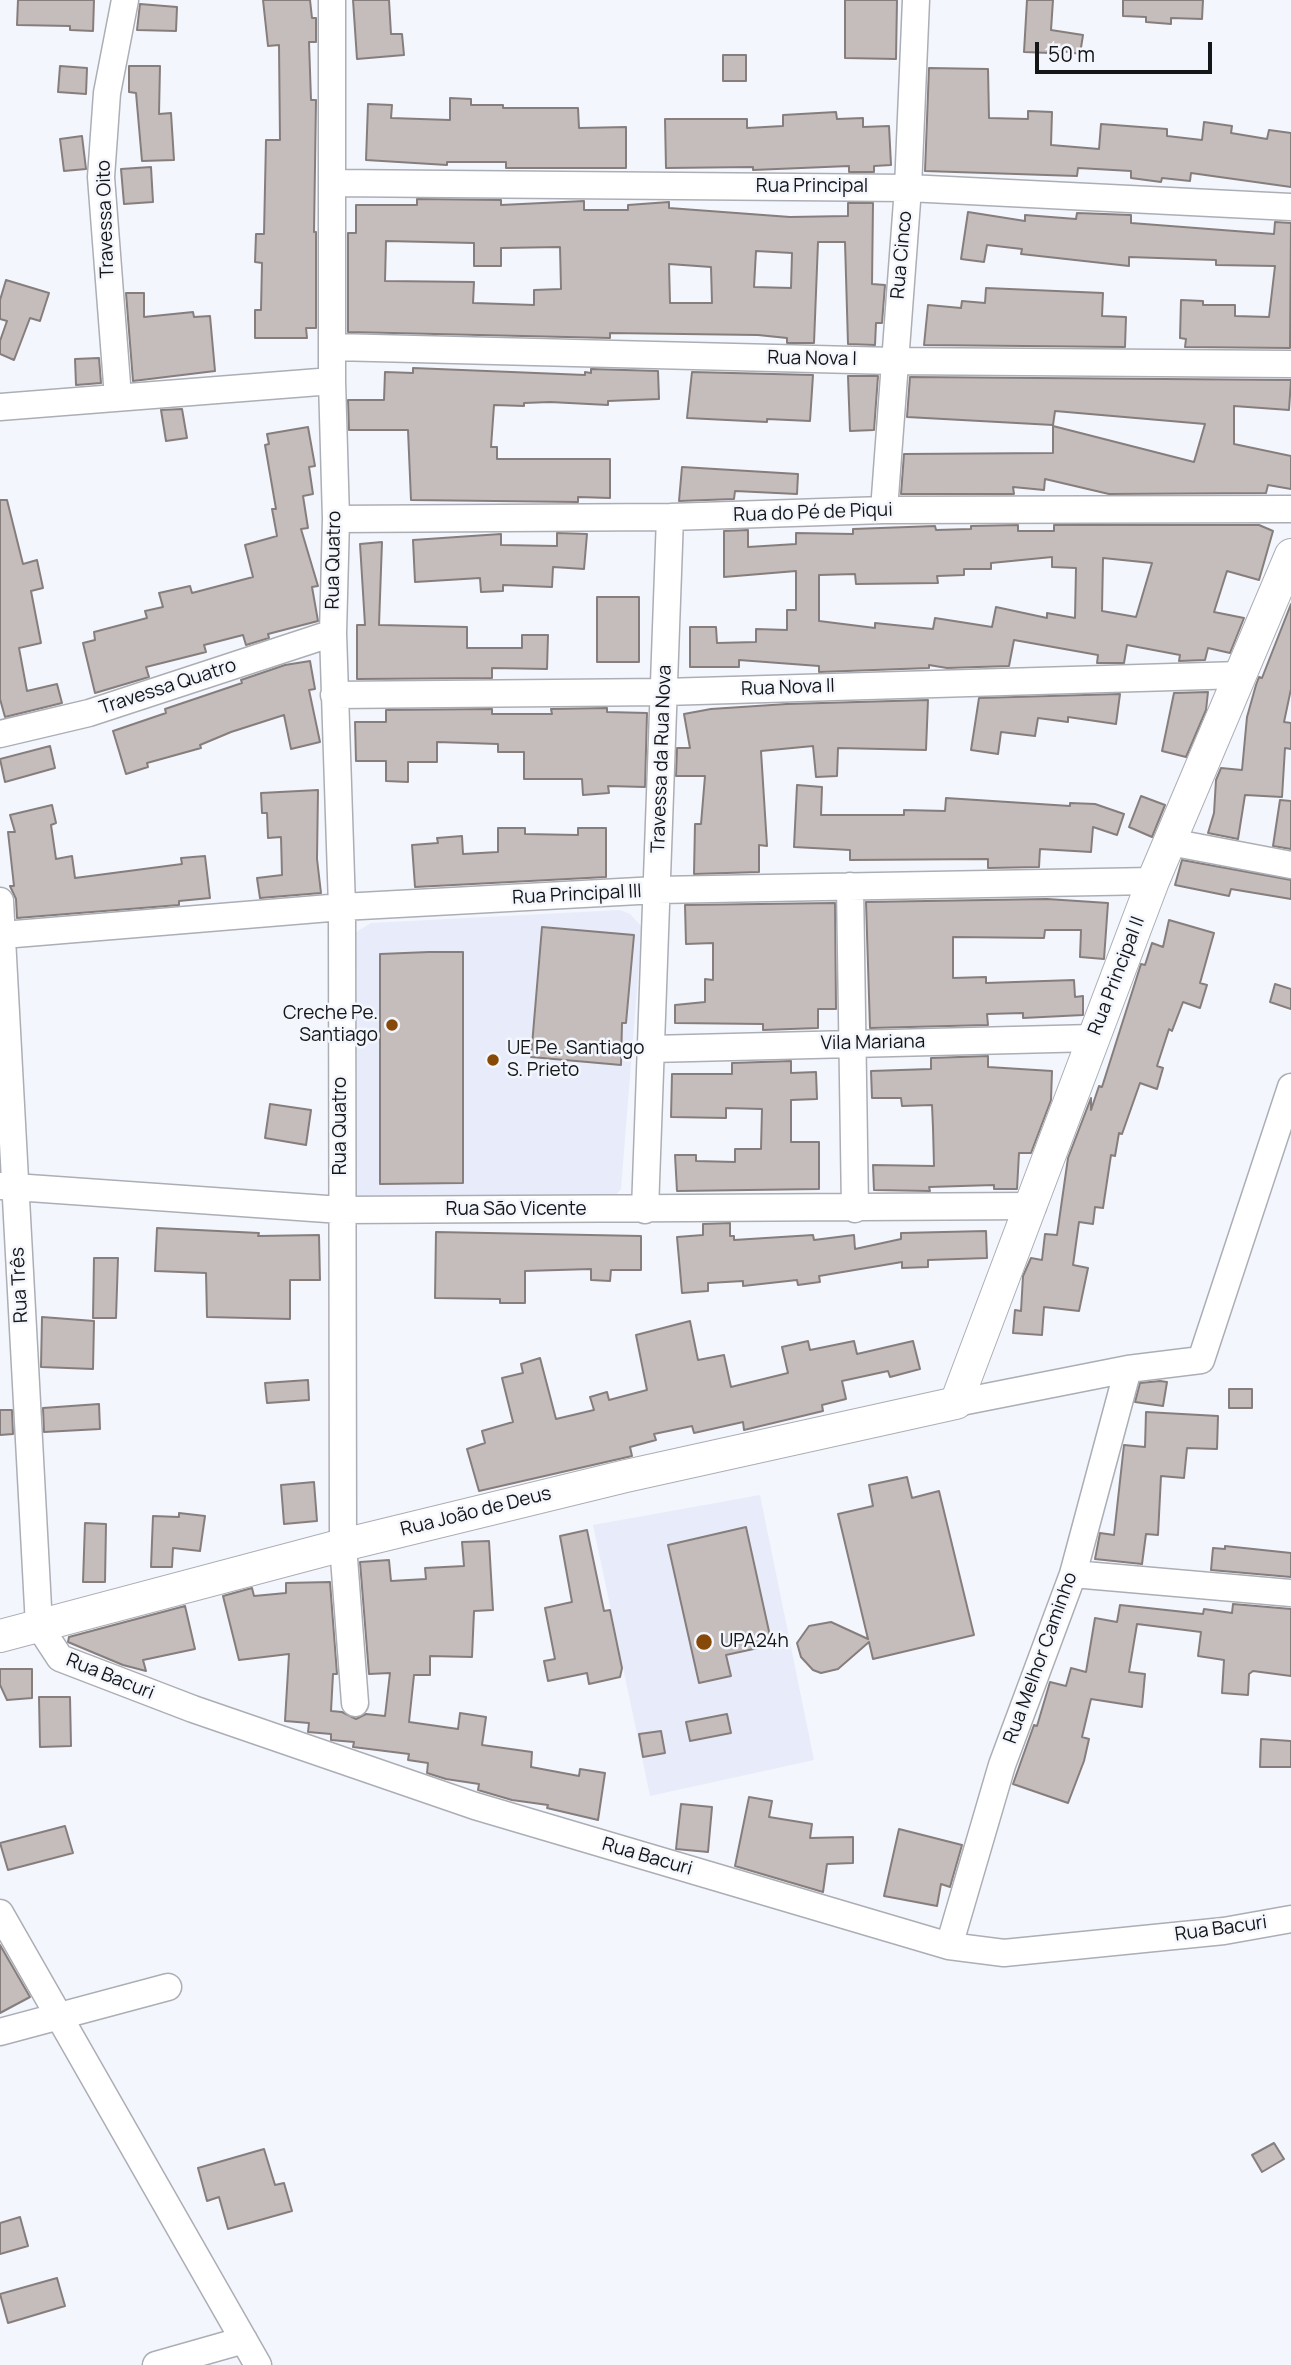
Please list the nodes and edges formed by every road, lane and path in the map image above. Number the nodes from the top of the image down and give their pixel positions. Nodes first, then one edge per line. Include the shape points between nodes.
1 (125, 0) edge
2 (332, 0) edge
3 (916, 0) edge
4 (333, 183) junction
5 (908, 188) junction
6 (1291, 207) edge
7 (334, 347) junction
8 (894, 361) junction
9 (1291, 364) edge
10 (332, 381) junction
11 (118, 397) junction
12 (0, 407) edge
13 (1291, 509) edge
14 (884, 510) junction
15 (670, 517) junction
16 (336, 519) junction
17 (1291, 555) edge
18 (333, 633) junction
19 (1241, 675) junction
20 (664, 691) junction
21 (334, 695) junction
22 (0, 734) edge
23 (1170, 842) junction
24 (1291, 865) edge
25 (1153, 881) junction
26 (850, 886) junction
27 (657, 890) junction
28 (0, 901) edge
29 (342, 908) junction
30 (3, 935) junction
31 (1094, 1038) junction
32 (853, 1044) junction
33 (651, 1049) junction
34 (1291, 1087) edge
35 (7, 1186) edge
36 (1033, 1206) junction
37 (855, 1209) junction
38 (341, 1210) junction
39 (645, 1210) junction
40 (1128, 1369) junction
41 (956, 1402) junction
42 (343, 1545) junction
43 (1073, 1574) junction
44 (1291, 1593) edge
45 (39, 1626) junction
46 (0, 1636) edge
47 (355, 1703) dead end
48 (0, 1913) edge
49 (1291, 1919) edge
50 (949, 1946) junction
51 (168, 1987) dead end
52 (58, 2017) junction
53 (0, 2032) edge
54 (244, 2340) junction
55 (156, 2365) edge
56 (258, 2365) edge

1 - 11 street, Travessa Oito via 107,93 101,177
2 - 4 street, Rua Quatro
3 - 5 street, Rua Cinco
4 - 5 street, Rua Principal
4 - 7 street, Rua Quatro
5 - 6 street, Rua Principal
5 - 8 street, Rua Cinco
7 - 8 street, Rua Nova I
7 - 10 street, Rua Quatro
8 - 9 street, Rua Nova I
8 - 14 street, Rua Cinco
10 - 11 street
10 - 16 street, Rua Quatro
11 - 12 street
13 - 14 street, Rua do Pé de Piqui
14 - 15 street, Rua do Pé de Piqui
15 - 16 street, Rua do Pé de Piqui
15 - 20 street, Travessa da Rua Nova
16 - 18 street, Rua Quatro
17 - 19 street, Rua Principal II
18 - 21 street, Rua Quatro
18 - 22 street, Travessa Quatro via 89,713
19 - 20 street, Rua Nova II
19 - 23 street, Rua Principal II
20 - 21 street, Rua Nova II
20 - 27 street, Travessa da Rua Nova
21 - 29 street, Rua Quatro
23 - 24 street
23 - 25 street, Rua Principal II
25 - 26 street, Rua Principal III
25 - 31 street, Rua Principal II
26 - 27 street, Rua Principal III
26 - 32 street
27 - 29 street, Rua Principal III
27 - 33 street, Travessa da Rua Nova
28 - 30 street, Rua Três
29 - 30 street, Rua Principal III
29 - 38 street, Rua Quatro
30 - 35 street, Rua Três
31 - 32 street, Vila Mariana
31 - 36 street, Rua Principal II
32 - 33 street, Vila Mariana
32 - 37 street
33 - 39 street, Travessa da Rua Nova
34 - 40 street via 1201,1360
35 - 38 street, Rua São Vicente
35 - 45 street, Rua Três
36 - 37 street, Rua São Vicente
36 - 41 street, Rua Principal II
37 - 39 street, Rua São Vicente
38 - 39 street, Rua São Vicente
38 - 42 street, Rua Quatro
40 - 41 street
40 - 43 street, Rua Melhor Caminho
41 - 42 street, Rua João de Deus
42 - 45 street, Rua João de Deus
42 - 47 street, Rua Quatro
43 - 44 street
43 - 50 street, Rua Melhor Caminho via 1002,1765
45 - 46 street, Rua João de Deus
45 - 50 street, Rua Bacuri via 60,1658 193,1709 475,1806
48 - 52 street
49 - 50 street, Rua Bacuri via 1224,1931 1004,1953
51 - 52 street
52 - 53 street
52 - 54 street
54 - 55 street
54 - 56 street

